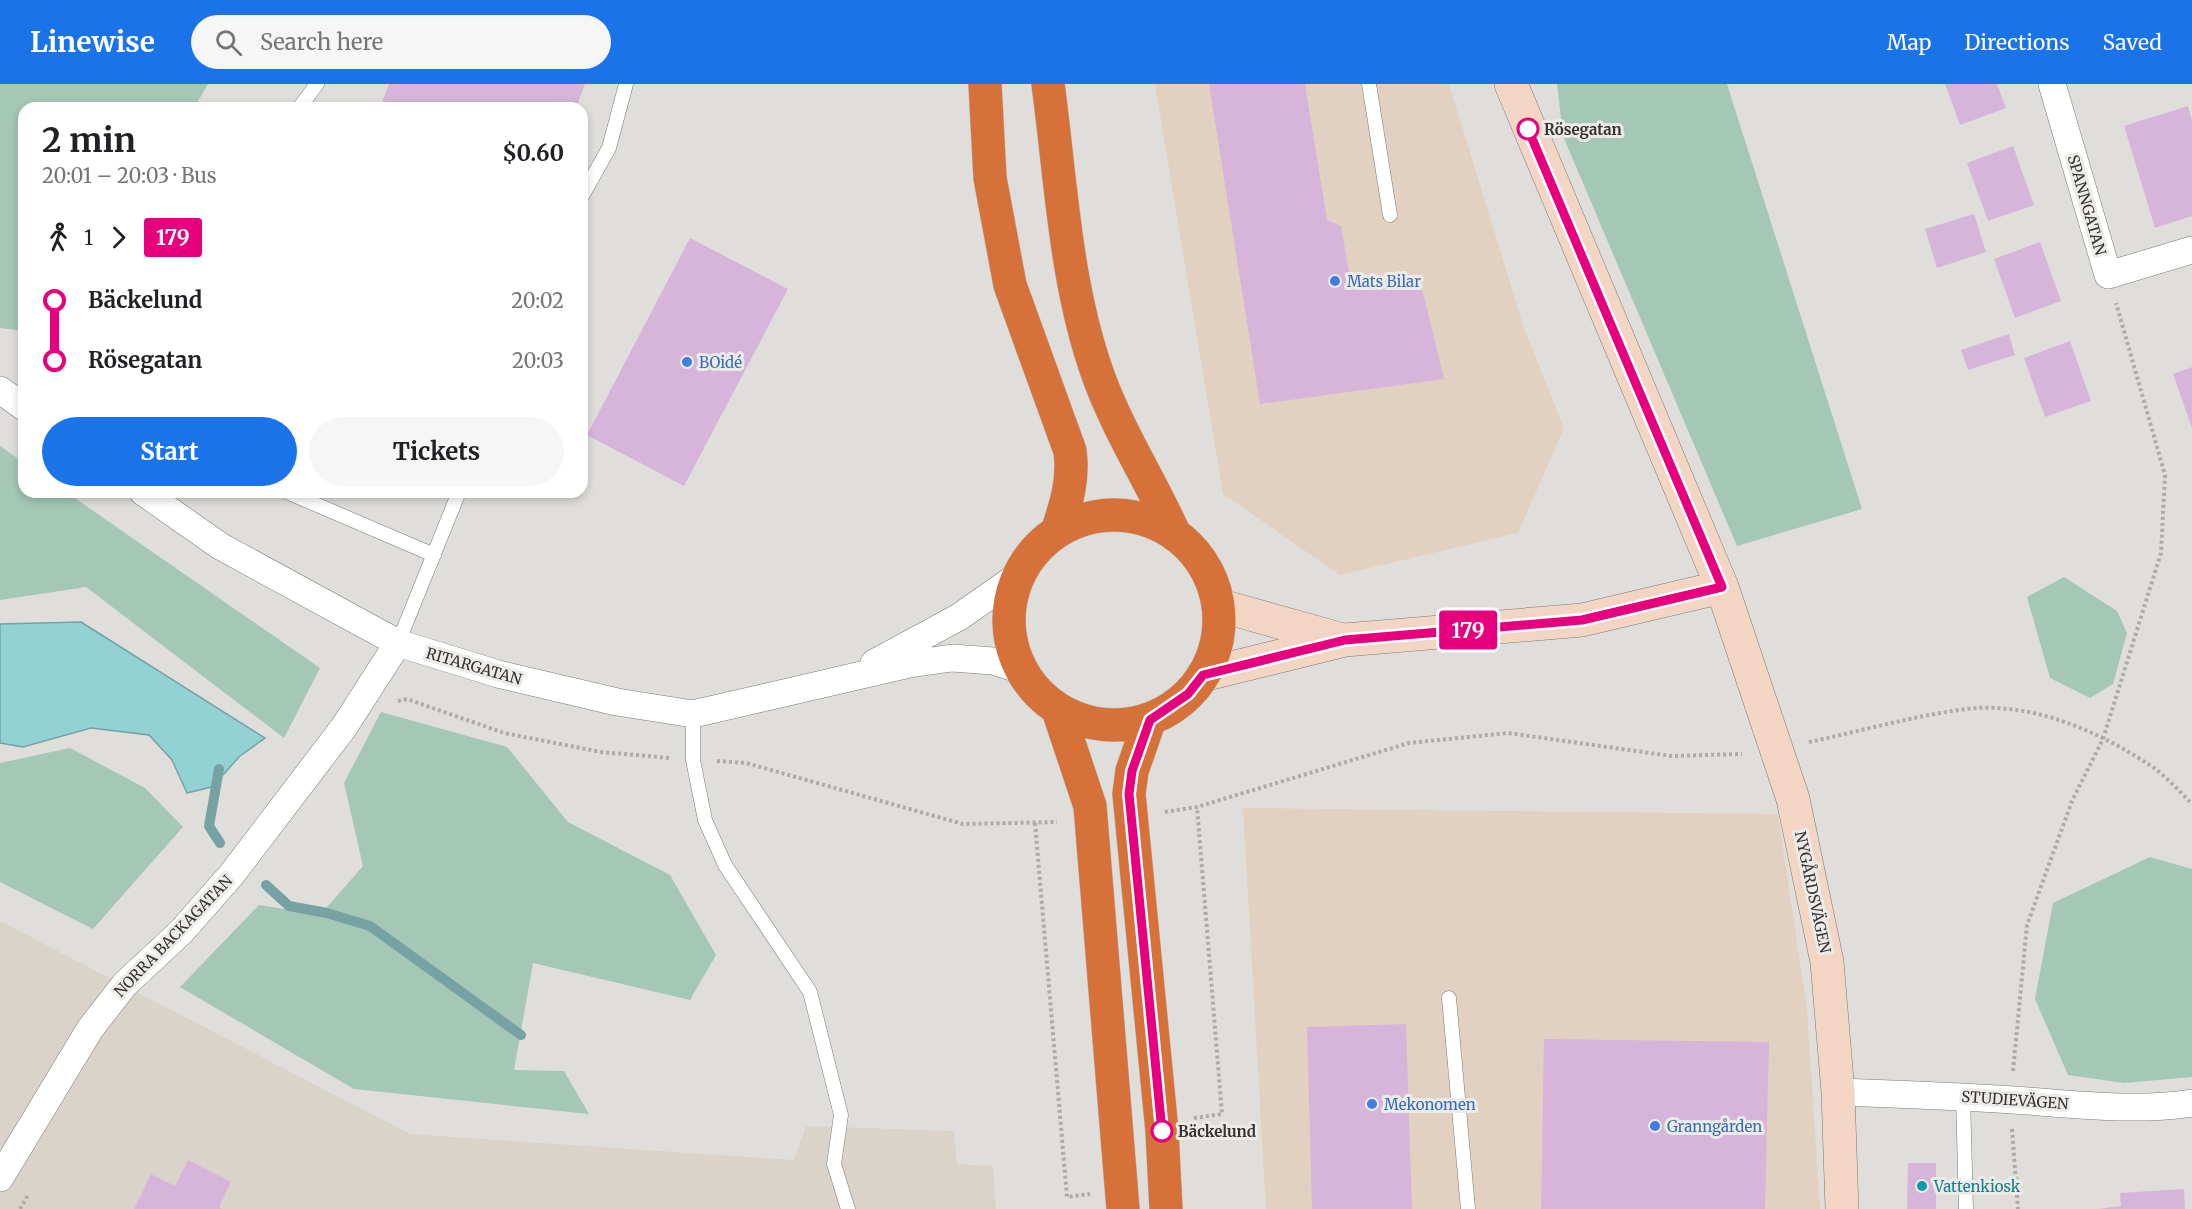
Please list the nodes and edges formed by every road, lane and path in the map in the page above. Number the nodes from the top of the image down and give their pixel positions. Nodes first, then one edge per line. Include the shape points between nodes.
1 (317, 84) edge
2 (626, 84) edge
3 (985, 84) edge
4 (1048, 84) edge
5 (1369, 84) edge
6 (1511, 84) edge
7 (2052, 84) edge
8 (304, 102) edge
9 (588, 185) edge
10 (1389, 214) dead end
11 (2192, 250) edge
12 (2108, 275) junction
13 (0, 390) edge
14 (18, 403) edge
15 (152, 498) edge
16 (301, 498) edge
17 (457, 498) edge
18 (1057, 532) junction
19 (1175, 535) junction
20 (434, 555) junction
21 (1019, 574) junction
22 (1722, 587) junction
23 (1218, 605) junction
24 (1345, 640) junction
25 (398, 643) junction
26 (1021, 670) junction
27 (1203, 675) junction
28 (841, 680) junction
29 (393, 702) dead end
30 (1058, 710) junction
31 (693, 714) junction
32 (1150, 720) junction
33 (2103, 739) junction
34 (1777, 749) junction
35 (693, 760) junction
36 (2192, 804) edge
37 (1197, 807) junction
38 (1163, 812) dead end
39 (1064, 821) dead end
40 (1035, 823) junction
41 (1449, 998) dead end
42 (1838, 1092) junction
43 (1963, 1096) junction
44 (2010, 1100) junction
45 (2192, 1103) edge
46 (1187, 1119) dead end
47 (0, 1178) edge
48 (32, 1188) dead end
49 (1093, 1194) dead end
50 (20, 1209) edge
51 (848, 1209) edge
52 (1123, 1209) edge
53 (1166, 1209) edge
54 (1468, 1209) edge
55 (1842, 1209) edge
56 (1966, 1209) edge
57 (2018, 1209) edge

1 - 8 lane
2 - 9 lane via 609,148
3 - 18 highway via 990,178 1011,285 1070,451 1071,490
4 - 19 highway via 1077,298 1090,348 1126,441
5 - 10 lane
6 - 22 street, NYGÅRDSVÄGEN
7 - 12 street, SPANNGATAN
11 - 12 street, SPANNGATAN
12 - 33 path via 2165,475 2161,553
13 - 14 street
15 - 25 street, RITARGATAN via 220,546
16 - 20 lane
17 - 20 lane
18 - 19 highway via 1094,517 1118,515 1143,519
18 - 21 highway via 1032,554
19 - 23 highway via 1200,561 1212,582
20 - 25 lane
21 - 26 highway via 1011,598 1009,629
21 - 28 street, RITARGATAN via 959,617
22 - 24 street via 1582,620
22 - 34 street, NYGÅRDSVÄGEN
23 - 24 street
23 - 27 highway via 1219,630
24 - 27 street
25 - 31 street, RITARGATAN via 498,674 617,702
25 - 47 street, NORRA BACKAGATAN via 344,727 232,874 181,932 125,984 90,1029
26 - 28 street, RITARGATAN via 993,662 952,658
26 - 30 highway via 1035,690
27 - 32 highway via 1188,694
28 - 31 street, RITARGATAN
29 - 35 path via 407,699 504,733 590,750
30 - 32 highway via 1099,725
30 - 52 highway via 1090,806
31 - 35 lane
32 - 53 highway via 1132,771 1129,794
33 - 34 path via 2041,716 2006,708 1967,709
33 - 36 path via 2153,767
33 - 44 path via 2072,801 2026,925
34 - 37 path via 1671,756 1508,733 1409,743
34 - 42 street, NYGÅRDSVÄGEN via 1793,799 1827,962
35 - 40 path via 746,763 963,824
35 - 51 lane via 705,820 725,865 810,992 841,1115 834,1164
37 - 38 path
37 - 46 path via 1221,1114
39 - 40 path
40 - 49 path via 1067,1197
41 - 54 lane
42 - 43 street, STUDIEVÄGEN
42 - 55 street, NYGÅRDSVÄGEN
43 - 44 street, STUDIEVÄGEN
43 - 56 lane
44 - 45 street, STUDIEVÄGEN via 2095,1105
44 - 57 path
48 - 50 path

